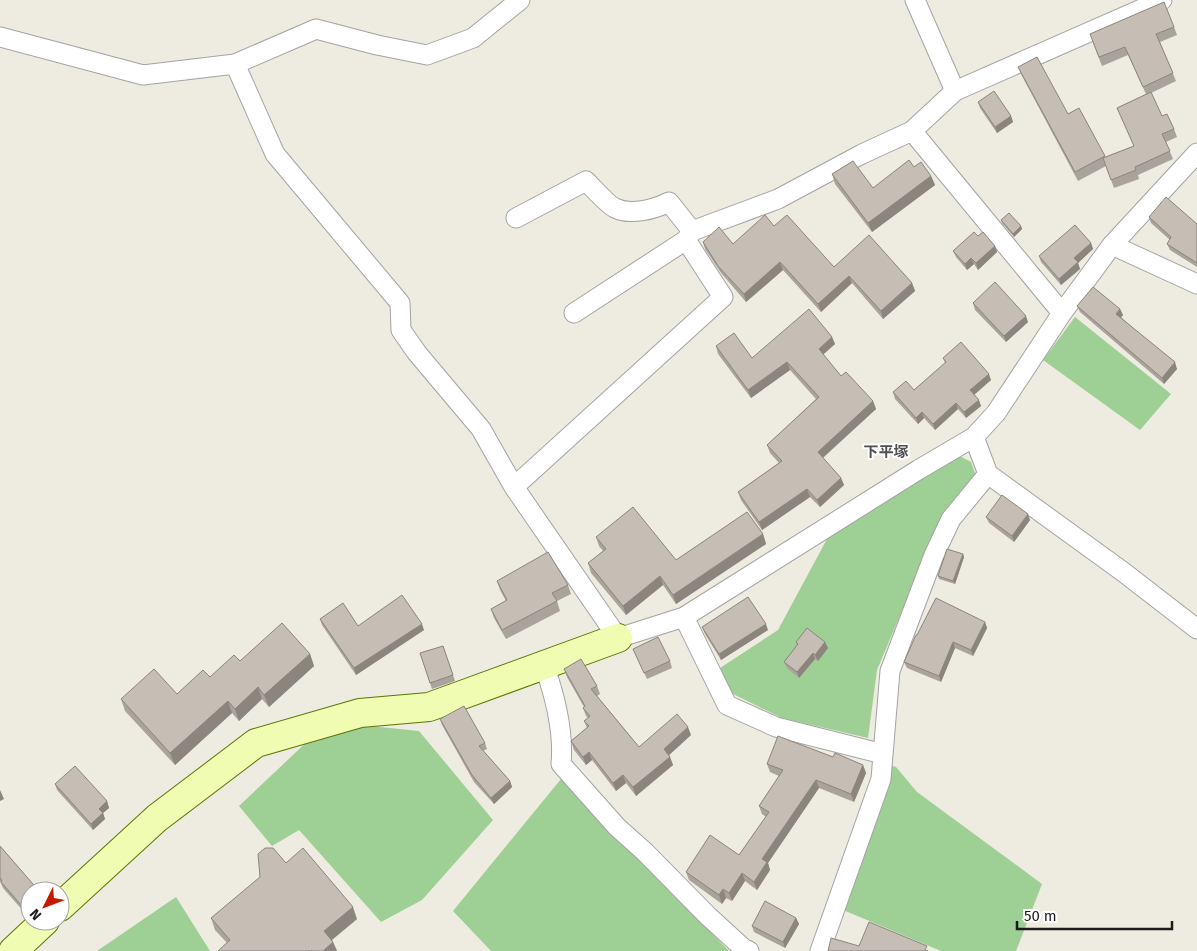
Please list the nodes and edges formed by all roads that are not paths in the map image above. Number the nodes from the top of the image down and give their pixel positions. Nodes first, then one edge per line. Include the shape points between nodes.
1 (520, 0) edge
2 (915, 0) edge
3 (1162, 0) edge
4 (0, 37) edge
5 (235, 64) junction
6 (955, 91) junction
7 (912, 131) junction
8 (1197, 153) edge
9 (516, 218) dead end
10 (689, 235) junction
11 (1112, 245) junction
12 (1197, 284) edge
13 (574, 313) dead end
14 (1062, 313) junction
15 (974, 437) junction
16 (988, 474) junction
17 (514, 487) junction
18 (684, 617) junction
19 (1197, 629) edge
20 (618, 638) junction
21 (544, 665) junction
22 (882, 754) junction
23 (70, 898) edge
24 (34, 931) edge
25 (13, 951) edge
26 (749, 951) edge
27 (820, 951) edge

1 - 5 street via 474,38 427,55 316,29
2 - 6 street
3 - 6 street
4 - 5 street via 143,75
5 - 17 street via 275,154 400,302 401,330 481,429
6 - 7 street
7 - 10 street via 778,199
7 - 14 street
8 - 11 street
9 - 10 street via 586,181 614,208 630,212 669,202
10 - 13 street
10 - 17 street via 723,297
11 - 12 street
11 - 14 street
14 - 15 street via 996,413
15 - 16 street
15 - 18 street
16 - 19 street
16 - 22 street via 951,519 934,554 890,671
17 - 20 street
18 - 20 street
18 - 22 street via 727,705 776,728
20 - 21 street
21 - 23 street via 429,707 360,714 256,743 158,818
21 - 26 street via 552,687 563,747 561,764 617,827 708,916
22 - 27 street via 881,778
24 - 25 street

